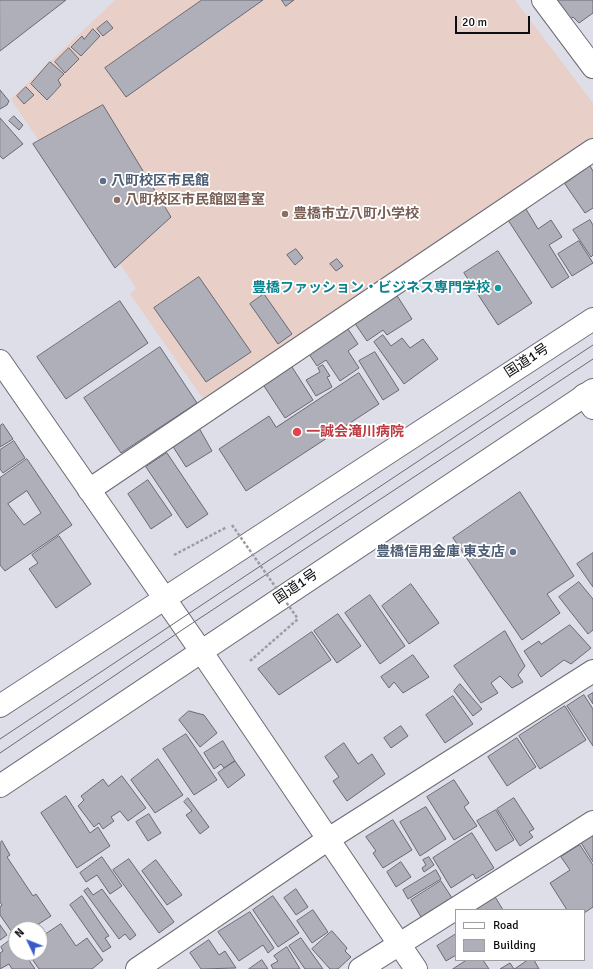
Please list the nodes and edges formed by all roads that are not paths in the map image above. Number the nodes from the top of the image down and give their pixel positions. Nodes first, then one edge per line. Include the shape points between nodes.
1 (543, 0) edge
2 (590, 55) edge
3 (593, 150) edge
4 (593, 318) edge
5 (4, 374) edge
6 (590, 398) edge
7 (90, 490) junction
8 (164, 598) junction
9 (200, 651) junction
10 (593, 671) edge
11 (0, 706) edge
12 (0, 786) edge
13 (593, 822) edge
14 (327, 840) junction
15 (399, 944) junction
16 (138, 969) edge
17 (360, 969) edge
18 (416, 969) edge

1 - 2 main road
3 - 7 main road
4 - 8 main road, 国道1号
5 - 7 main road
6 - 9 main road, 国道1号
7 - 8 main road
8 - 9 main road
8 - 11 main road, 国道1号
9 - 12 main road, 国道1号
9 - 14 main road
10 - 14 main road
13 - 15 main road
14 - 15 main road
14 - 16 main road
15 - 17 main road
15 - 18 main road

